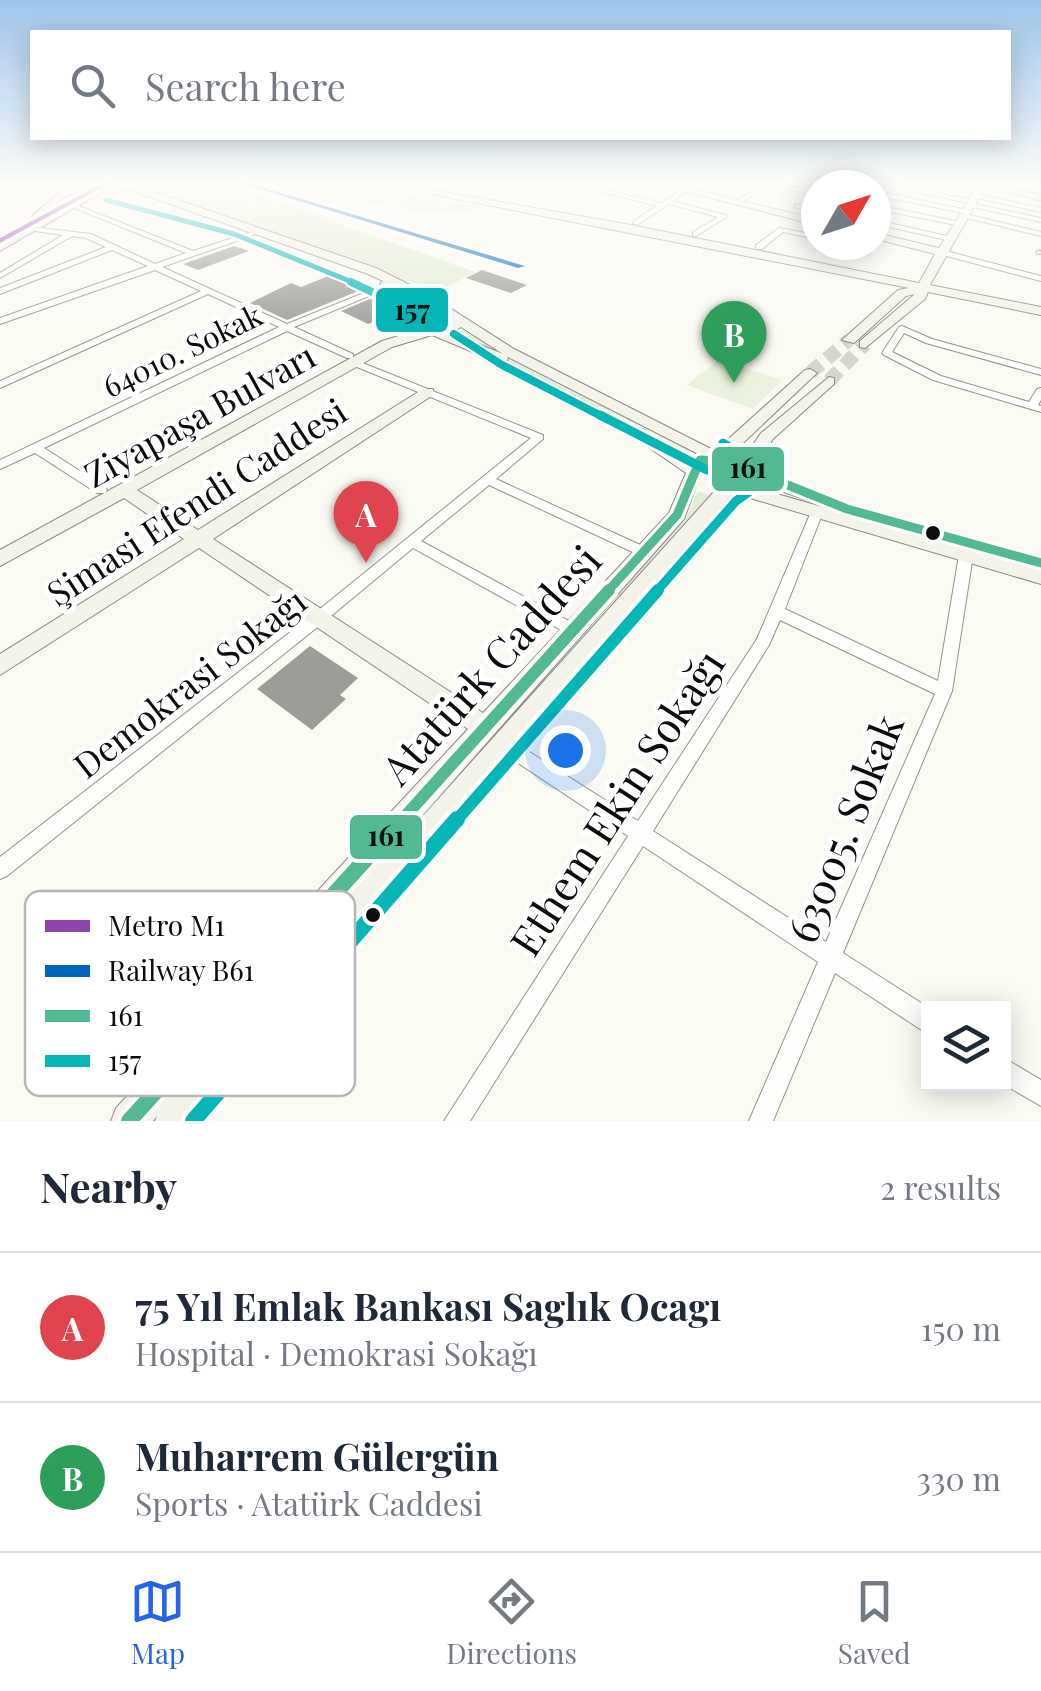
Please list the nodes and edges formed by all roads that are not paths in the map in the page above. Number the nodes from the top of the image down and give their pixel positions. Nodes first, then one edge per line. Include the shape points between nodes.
1 (23, 234) edge
2 (71, 234) edge
3 (72, 234) edge
4 (145, 234) edge
5 (247, 234) edge
6 (254, 234) edge
7 (269, 234) edge
8 (680, 234) edge
9 (698, 234) edge
10 (776, 234) edge
11 (930, 234) edge
12 (954, 234) edge
13 (951, 239) junction
14 (891, 240) edge
15 (759, 246) junction
16 (113, 247) junction
17 (0, 248) edge
18 (942, 252) junction
19 (194, 254) junction
20 (801, 258) edge
21 (801, 258) edge
22 (808, 260) edge
23 (809, 260) edge
24 (157, 266) junction
25 (872, 276) junction
26 (0, 277) edge
27 (30, 279) junction
28 (1041, 279) edge
29 (924, 284) junction
30 (389, 286) junction
31 (210, 290) junction
32 (0, 292) edge
33 (902, 293) junction
34 (1024, 304) junction
35 (1041, 308) edge
36 (443, 309) junction
37 (0, 321) edge
38 (412, 321) junction
39 (462, 321) junction
40 (288, 327) junction
41 (433, 331) junction
42 (849, 340) tunnel mouth
43 (864, 344) tunnel mouth
44 (352, 359) junction
45 (810, 372) tunnel mouth
46 (1041, 372) edge
47 (829, 381) tunnel mouth
48 (0, 386) edge
49 (1041, 391) edge
50 (428, 392) junction
51 (1037, 408) edge
52 (34, 448) junction
53 (0, 465) edge
54 (705, 465) junction
55 (737, 479) junction
56 (489, 480) junction
57 (112, 490) junction
58 (817, 512) junction
59 (197, 538) junction
60 (413, 542) junction
61 (0, 544) edge
62 (644, 552) junction
63 (966, 555) junction
64 (0, 559) edge
65 (1041, 563) edge
66 (1041, 577) edge
67 (778, 612) junction
68 (320, 618) junction
69 (575, 631) junction
70 (0, 666) edge
71 (944, 690) junction
72 (494, 736) junction
73 (640, 833) junction
74 (0, 870) edge
75 (347, 891) edge
76 (355, 903) edge
77 (832, 958) junction
78 (921, 1016) edge
79 (1011, 1075) edge
80 (1041, 1094) edge
81 (153, 1096) edge
82 (194, 1096) edge
83 (129, 1121) edge
84 (173, 1121) edge
85 (456, 1121) edge
86 (761, 1121) edge

1 - 17 main road
2 - 26 street
3 - 16 street, Demokrasi Sokağı
4 - 19 street
5 - 19 street
6 - 30 main road
7 - 36 main road via 337,258
8 - 20 main road
9 - 15 main road
10 - 15 street
11 - 13 street
12 - 13 main road
13 - 18 main road
14 - 18 main road
15 - 21 main road
16 - 24 street, Demokrasi Sokağı
16 - 27 street
18 - 28 street
18 - 29 main road
19 - 24 street
22 - 25 main road
23 - 29 main road
24 - 31 street, Demokrasi Sokağı
24 - 37 street
25 - 29 main road
25 - 33 main road
26 - 27 street
27 - 32 street
29 - 33 main road
29 - 34 main road
29 - 34 main road
29 - 43 main road
30 - 38 main road
30 - 40 street, 64010. Sokak
31 - 40 street, Demokrasi Sokağı
31 - 48 street
33 - 42 main road
34 - 35 main road
36 - 38 main road, Ziyapaşa Bulvarı via 426,310
36 - 39 main road
38 - 41 main road
38 - 44 main road, Ziyapaşa Bulvarı
39 - 41 main road, Ziyapaşa Bulvarı
39 - 54 main road
40 - 44 street, Demokrasi Sokağı
40 - 52 street, 64010. Sokak
41 - 44 main road, Ziyapaşa Bulvarı
41 - 54 main road via 496,356 652,440 672,459
44 - 50 street, Demokrasi Sokağı
44 - 57 main road, Ziyapaşa Bulvarı
45 - 54 main road
46 - 51 street via 902,328 887,352 938,378
47 - 55 main road, Atatürk Caddesi via 767,436
49 - 51 street
50 - 56 street, Demokrasi Sokağı via 538,437
50 - 59 main road, Şimasi Efendi Caddesi
52 - 53 street, 64010. Sokak
52 - 57 street
54 - 55 main road
54 - 55 main road via 710,486
54 - 62 main road, Atatürk Caddesi via 678,515
55 - 58 main road
55 - 65 main road
55 - 72 main road, Atatürk Caddesi
56 - 60 street, Demokrasi Sokağı
56 - 62 street
57 - 59 main road
57 - 61 main road, Ziyapaşa Bulvarı
57 - 64 main road, Ziyapaşa Bulvarı
58 - 63 main road
58 - 67 street, Ethem Ekin Sokağı
59 - 68 main road
59 - 70 main road, Şimasi Efendi Caddesi
60 - 68 street, Demokrasi Sokağı
60 - 69 street
62 - 69 main road, Atatürk Caddesi
63 - 66 main road
63 - 71 street, 63005. Sokak
67 - 71 street
67 - 73 street, Ethem Ekin Sokağı
68 - 72 main road
68 - 74 street, Demokrasi Sokağı
69 - 72 main road, Atatürk Caddesi
71 - 77 street, 63005. Sokak
72 - 73 street
72 - 75 main road, Atatürk Caddesi
72 - 76 main road, Atatürk Caddesi
73 - 77 street
73 - 85 street, Ethem Ekin Sokağı
77 - 78 street
77 - 86 street, 63005. Sokak
79 - 80 street
81 - 83 main road, Atatürk Caddesi
82 - 84 main road, Atatürk Caddesi

